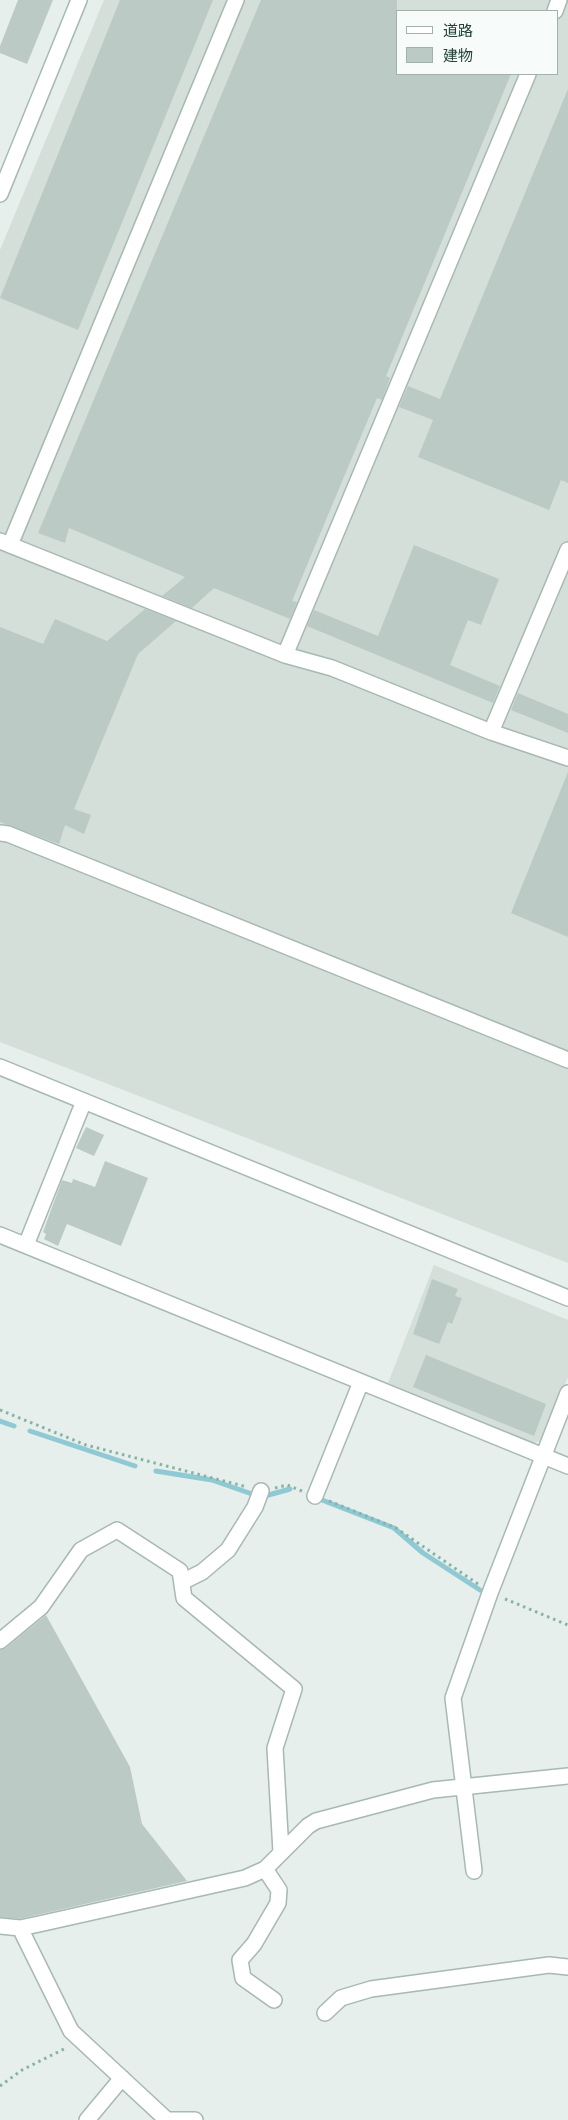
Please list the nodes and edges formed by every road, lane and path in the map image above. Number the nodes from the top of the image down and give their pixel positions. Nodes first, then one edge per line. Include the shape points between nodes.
1 (79, 0) edge
2 (236, 0) edge
3 (528, 75) edge
4 (0, 194) edge
5 (5, 543) edge
6 (568, 550) edge
7 (285, 655) junction
8 (491, 732) junction
9 (568, 758) edge
10 (0, 833) edge
11 (568, 1060) edge
12 (0, 1067) edge
13 (84, 1102) junction
14 (0, 1235) edge
15 (26, 1246) junction
16 (568, 1298) edge
17 (361, 1382) junction
18 (568, 1393) edge
19 (0, 1410) edge
20 (542, 1456) junction
21 (568, 1466) edge
22 (261, 1491) junction
23 (315, 1496) junction
24 (182, 1582) junction
25 (490, 1593) junction
26 (568, 1625) edge
27 (0, 1641) edge
28 (568, 1776) edge
29 (465, 1786) junction
30 (281, 1852) junction
31 (265, 1869) junction
32 (474, 1871) dead end
33 (0, 1926) edge
34 (20, 1928) junction
35 (568, 1967) edge
36 (274, 2000) dead end
37 (324, 2012) dead end
38 (82, 2041) junction
39 (122, 2078) junction
40 (0, 2086) edge
41 (87, 2120) edge
42 (167, 2120) edge
43 (195, 2120) edge

1 - 4 street
2 - 5 street
3 - 7 street
5 - 7 street
6 - 8 street
7 - 8 street via 332,668
8 - 9 street
10 - 11 street
12 - 13 street
13 - 15 street
13 - 16 street
14 - 15 street
15 - 17 street
17 - 20 street
17 - 23 street
18 - 20 street
19 - 22 path via 86,1445
20 - 21 street
20 - 25 street
22 - 23 path via 287,1485
22 - 24 street via 228,1550 202,1572
23 - 25 path via 396,1528
24 - 27 street via 180,1571 117,1530 82,1550 41,1607
24 - 30 street via 184,1598 294,1689 275,1748
25 - 26 path
25 - 29 street via 453,1698
28 - 29 street
29 - 30 street via 433,1790 316,1821
29 - 32 street
30 - 31 street
31 - 34 street via 245,1878
31 - 36 street via 279,1890 278,1903 254,1944 240,1960 243,1978
33 - 34 street
34 - 38 street via 71,2031
35 - 37 street via 549,1965 371,1989 341,1998
38 - 39 street
38 - 40 path via 22,2070
39 - 41 street
39 - 42 street
42 - 43 street

